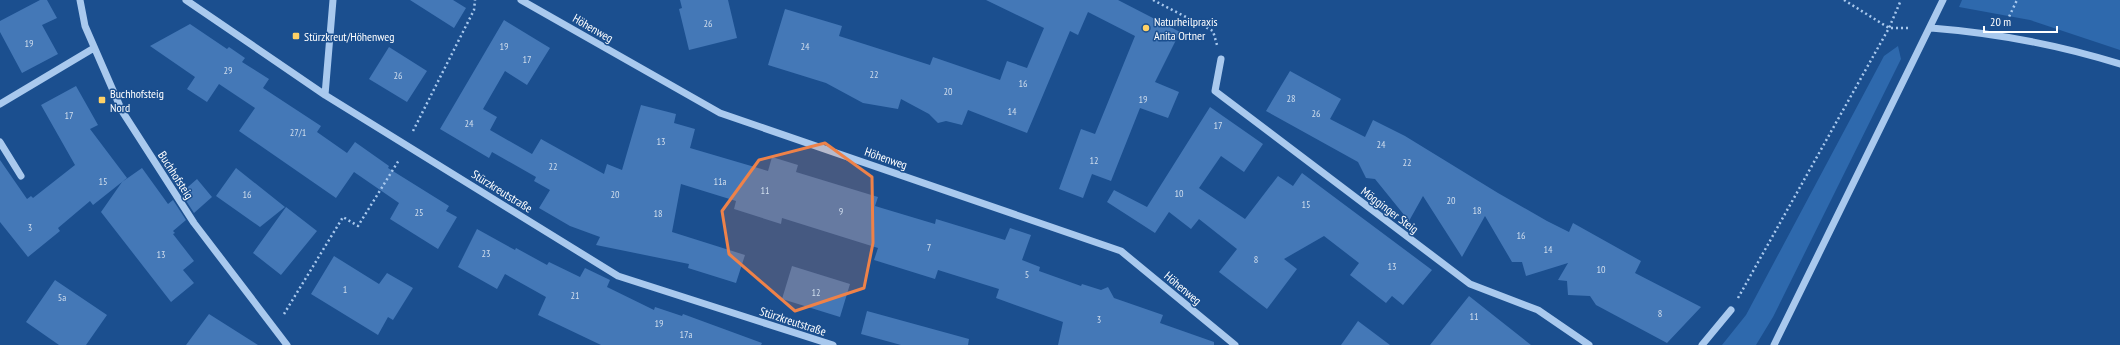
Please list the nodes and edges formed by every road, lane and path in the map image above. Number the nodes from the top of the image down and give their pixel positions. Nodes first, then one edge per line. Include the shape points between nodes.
1 (80, 0) edge
2 (186, 0) edge
3 (333, 0) edge
4 (475, 0) edge
5 (521, 0) edge
6 (1153, 0) edge
7 (1844, 0) edge
8 (1901, 0) edge
9 (1943, 0) edge
10 (2017, 0) edge
11 (1889, 28) junction
12 (1931, 28) junction
13 (2000, 36) junction
14 (94, 48) junction
15 (1221, 59) joint
16 (2120, 64) edge
17 (325, 95) junction
18 (0, 104) edge
19 (0, 142) edge
20 (407, 145) junction
21 (21, 176) dead end
22 (1731, 310) joint
23 (275, 329) junction
24 (286, 345) edge
25 (833, 345) edge
26 (1235, 345) edge
27 (1589, 345) edge
28 (1702, 345) edge
29 (1774, 345) edge

1 - 14 street, Buchhofsteig via 85,26
2 - 17 street, Stürzkreutstraße
3 - 17 street
4 - 20 path via 474,10
5 - 26 street, Höhenweg via 720,113 1121,251
6 - 15 path via 1213,31
7 - 11 path
8 - 11 path
9 - 12 street
10 - 13 path
11 - 22 path
12 - 13 street
12 - 29 street
13 - 16 street via 2084,53
14 - 18 street
14 - 23 street, Buchhofsteig via 122,111 194,223
15 - 27 street, Mögginger Steig via 1215,91 1470,284 1538,310
17 - 20 street, Stürzkreutstraße
19 - 21 street
20 - 23 path via 358,226 342,217
20 - 25 street, Stürzkreutstraße via 618,276
22 - 28 street
23 - 24 street, Buchhofsteig

